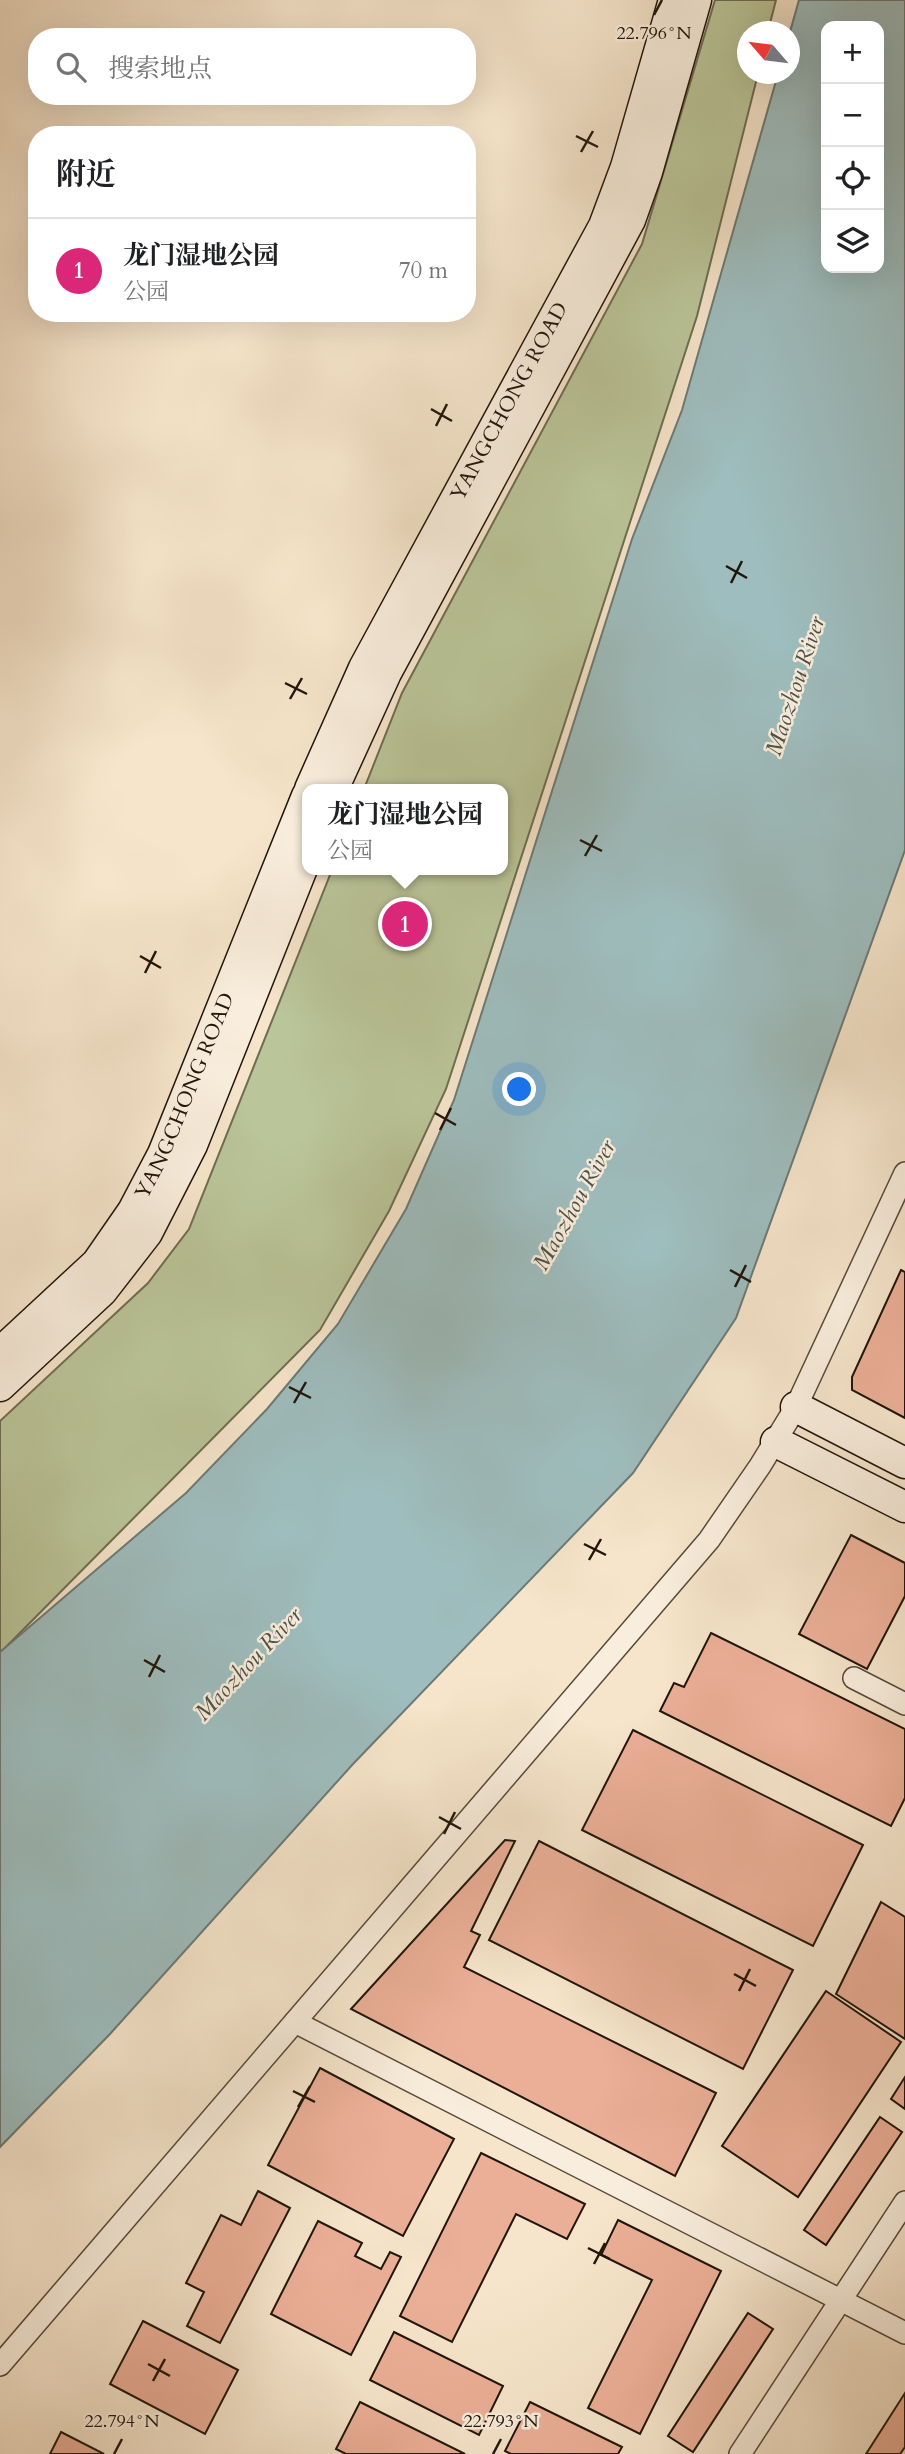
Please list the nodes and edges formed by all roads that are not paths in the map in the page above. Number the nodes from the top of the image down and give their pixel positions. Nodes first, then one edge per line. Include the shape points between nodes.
1 (674, 0) edge
2 (696, 0) edge
3 (312, 784) edge
4 (335, 784) edge
5 (302, 808) edge
6 (302, 869) edge
7 (905, 1173) edge
8 (0, 1353) edge
9 (0, 1386) edge
10 (796, 1407) junction
11 (776, 1442) junction
12 (905, 1463) edge
13 (905, 1507) edge
14 (854, 1678) dead end
15 (905, 1704) edge
16 (295, 2022) junction
17 (905, 2202) edge
18 (841, 2300) junction
19 (905, 2333) edge
20 (0, 2365) edge
21 (740, 2454) edge

1 - 3 street, YANGCHONG ROAD via 626,167 604,226 369,659
2 - 4 street, YANGCHONG ROAD via 630,220 380,685
5 - 8 street, YANGCHONG ROAD via 163,1154 134,1211 97,1263
6 - 9 street, YANGCHONG ROAD via 192,1145 147,1233 109,1283
7 - 10 street
10 - 11 street
10 - 12 street
11 - 13 street
11 - 16 street via 670,1589
14 - 15 street
16 - 18 street
16 - 20 street
17 - 18 street
18 - 19 street
18 - 21 street

